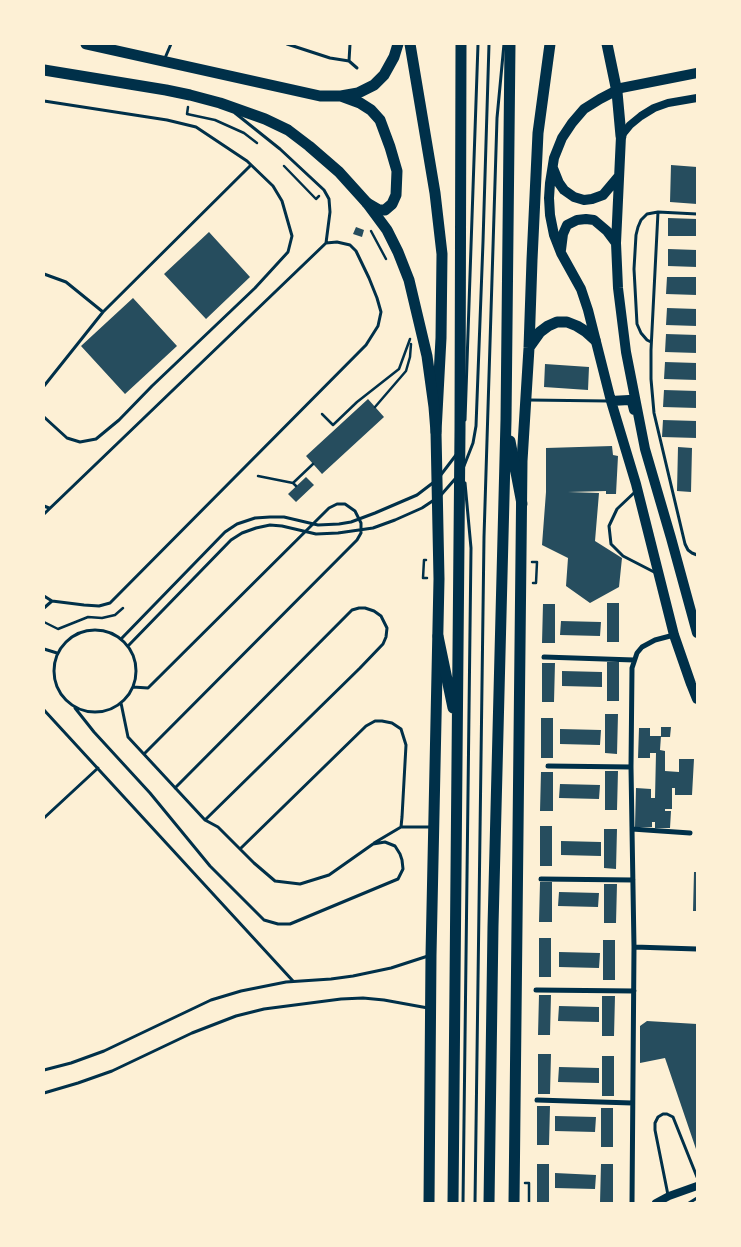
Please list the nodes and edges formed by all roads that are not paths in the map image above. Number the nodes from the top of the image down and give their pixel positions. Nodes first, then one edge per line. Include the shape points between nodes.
1 (86, 44) edge
2 (171, 44) edge
3 (287, 44) edge
4 (350, 44) edge
5 (398, 44) edge
6 (410, 44) edge
7 (460, 44) edge
8 (478, 44) edge
9 (488, 44) edge
10 (504, 44) edge
11 (510, 44) edge
12 (550, 44) edge
13 (606, 44) edge
14 (164, 61) junction
15 (349, 61) junction
16 (357, 68) dead end
17 (44, 70) edge
18 (697, 73) edge
19 (341, 96) junction
20 (697, 98) edge
21 (44, 101) edge
22 (220, 103) junction
23 (621, 136) junction
24 (553, 162) junction
25 (251, 165) junction
26 (619, 176) junction
27 (367, 203) junction
28 (658, 212) junction
29 (697, 214) edge
30 (326, 243) junction
31 (616, 243) junction
32 (561, 253) junction
33 (44, 274) edge
34 (103, 312) junction
35 (595, 340) junction
36 (651, 342) junction
37 (529, 348) junction
38 (44, 386) edge
39 (526, 399) junction
40 (611, 401) junction
41 (44, 417) edge
42 (506, 420) junction
43 (460, 430) junction
44 (436, 432) junction
45 (646, 449) junction
46 (637, 490) junction
47 (522, 504) junction
48 (44, 506) edge
49 (50, 508) junction
50 (44, 514) edge
51 (697, 555) edge
52 (658, 574) junction
53 (44, 596) edge
54 (52, 601) junction
55 (44, 608) edge
56 (697, 633) edge
57 (674, 635) junction
58 (438, 636) junction
59 (122, 639) junction
60 (128, 646) junction
61 (44, 649) edge
62 (57, 653) junction
63 (544, 657) dead end
64 (634, 660) junction
65 (133, 687) junction
66 (697, 698) edge
67 (121, 703) junction
68 (76, 708) junction
69 (44, 710) edge
70 (458, 729) junction
71 (144, 754) junction
72 (548, 766) dead end
73 (631, 767) junction
74 (98, 768) junction
75 (175, 788) junction
76 (44, 818) edge
77 (205, 820) junction
78 (434, 826) junction
79 (401, 827) junction
80 (632, 829) junction
81 (690, 833) dead end
82 (373, 844) junction
83 (240, 849) junction
84 (541, 879) dead end
85 (633, 880) junction
86 (634, 947) junction
87 (697, 949) edge
88 (431, 955) junction
89 (294, 982) junction
90 (536, 990) dead end
91 (634, 991) junction
92 (431, 1008) junction
93 (44, 1070) edge
94 (44, 1093) edge
95 (537, 1100) dead end
96 (632, 1103) junction
97 (697, 1177) edge
98 (697, 1186) edge
99 (669, 1196) junction
100 (697, 1198) edge
101 (429, 1203) edge
102 (452, 1203) edge
103 (463, 1203) edge
104 (475, 1203) edge
105 (488, 1203) edge
106 (514, 1203) edge
107 (632, 1203) edge
108 (656, 1203) edge
109 (688, 1203) edge

1 - 14 highway
2 - 14 lane
3 - 15 lane
4 - 15 lane
5 - 19 highway via 384,75 374,85 358,93
6 - 44 highway via 442,254
7 - 43 highway
8 - 59 lane via 468,379 465,426 458,452 431,486 351,522 318,524 270,516 237,524 225,532
9 - 60 lane via 476,426 473,443 460,474 439,497 422,508 373,528 316,534 270,525 242,533 231,540
10 - 104 lane via 497,118 484,537
11 - 42 highway
12 - 37 highway via 538,133
13 - 23 highway via 617,92
14 - 19 highway via 320,96
15 - 16 lane
17 - 22 highway
18 - 24 main road via 621,88 600,99 584,109 572,123
19 - 27 highway via 360,103 380,120 397,171 396,195 392,204 385,210 379,210
20 - 23 street via 654,108 640,116
21 - 25 lane via 196,127
22 - 27 highway via 288,130 339,172
22 - 30 lane via 280,149 324,190 330,212
23 - 26 main road
24 - 26 main road via 564,190 584,200 603,195
24 - 32 main road via 550,215
25 - 34 lane
25 - 41 lane via 273,186 282,201 292,236 288,252 255,288 96,439 80,442 68,438
26 - 31 main road
27 - 44 highway via 387,230 409,280 428,356
28 - 29 lane
28 - 36 lane
28 - 36 lane via 647,214 638,227 634,269 637,324
30 - 49 lane
30 - 54 lane via 350,245 377,298 378,326 366,345 110,603 99,606
31 - 32 main road via 594,220 577,220 567,225
31 - 45 main road via 626,352
32 - 35 main road via 581,289
33 - 34 lane via 66,282
34 - 38 lane
35 - 37 highway via 577,326 557,322 540,332
35 - 40 main road
36 - 51 lane via 654,413 685,544
37 - 39 highway
39 - 40 lane
39 - 47 highway
40 - 45 main road via 627,399 632,402
40 - 46 main road
42 - 47 highway
42 - 105 highway
43 - 70 highway
43 - 103 lane via 471,548
44 - 58 highway
45 - 56 main road
46 - 52 main road
46 - 52 lane via 617,509 609,526 611,544 623,556
47 - 106 highway
48 - 49 lane
49 - 50 lane
52 - 57 main road
53 - 54 lane
54 - 55 lane
57 - 64 street via 648,643
57 - 66 main road
58 - 70 highway
58 - 78 highway
59 - 60 lane
59 - 62 lane via 105,631 86,631 74,635
60 - 65 lane via 135,659
61 - 62 lane
62 - 68 lane via 54,678 58,690
63 - 64 street
64 - 73 street
65 - 67 lane
65 - 71 lane via 148,688 329,508 345,504 355,511 361,523 357,540
67 - 68 lane via 99,713
67 - 71 lane via 128,737
68 - 82 lane via 210,866 264,920 290,924 398,879 403,869 400,854 385,842
69 - 74 lane
70 - 102 highway
71 - 75 lane
72 - 73 street
73 - 80 street
74 - 76 lane
74 - 89 lane
75 - 77 lane
75 - 77 lane via 352,610 365,608 381,616 387,628 383,644
77 - 83 lane via 218,826
78 - 79 lane
78 - 88 highway
79 - 82 lane
79 - 83 lane via 406,745 401,729 382,721 366,726
80 - 81 street
80 - 85 street
82 - 83 lane via 329,875 300,884 275,881
84 - 85 street
85 - 86 street
86 - 87 street
86 - 91 street
88 - 89 lane via 353,976
88 - 92 highway
89 - 93 lane via 211,1000 104,1051
90 - 91 street
91 - 96 street
92 - 94 lane via 364,998 264,1008 192,1033 112,1071
92 - 101 highway
95 - 96 street
96 - 107 street
97 - 99 lane via 676,1122 673,1117 663,1114 658,1117 655,1130
98 - 99 street
99 - 108 street
100 - 109 lane

